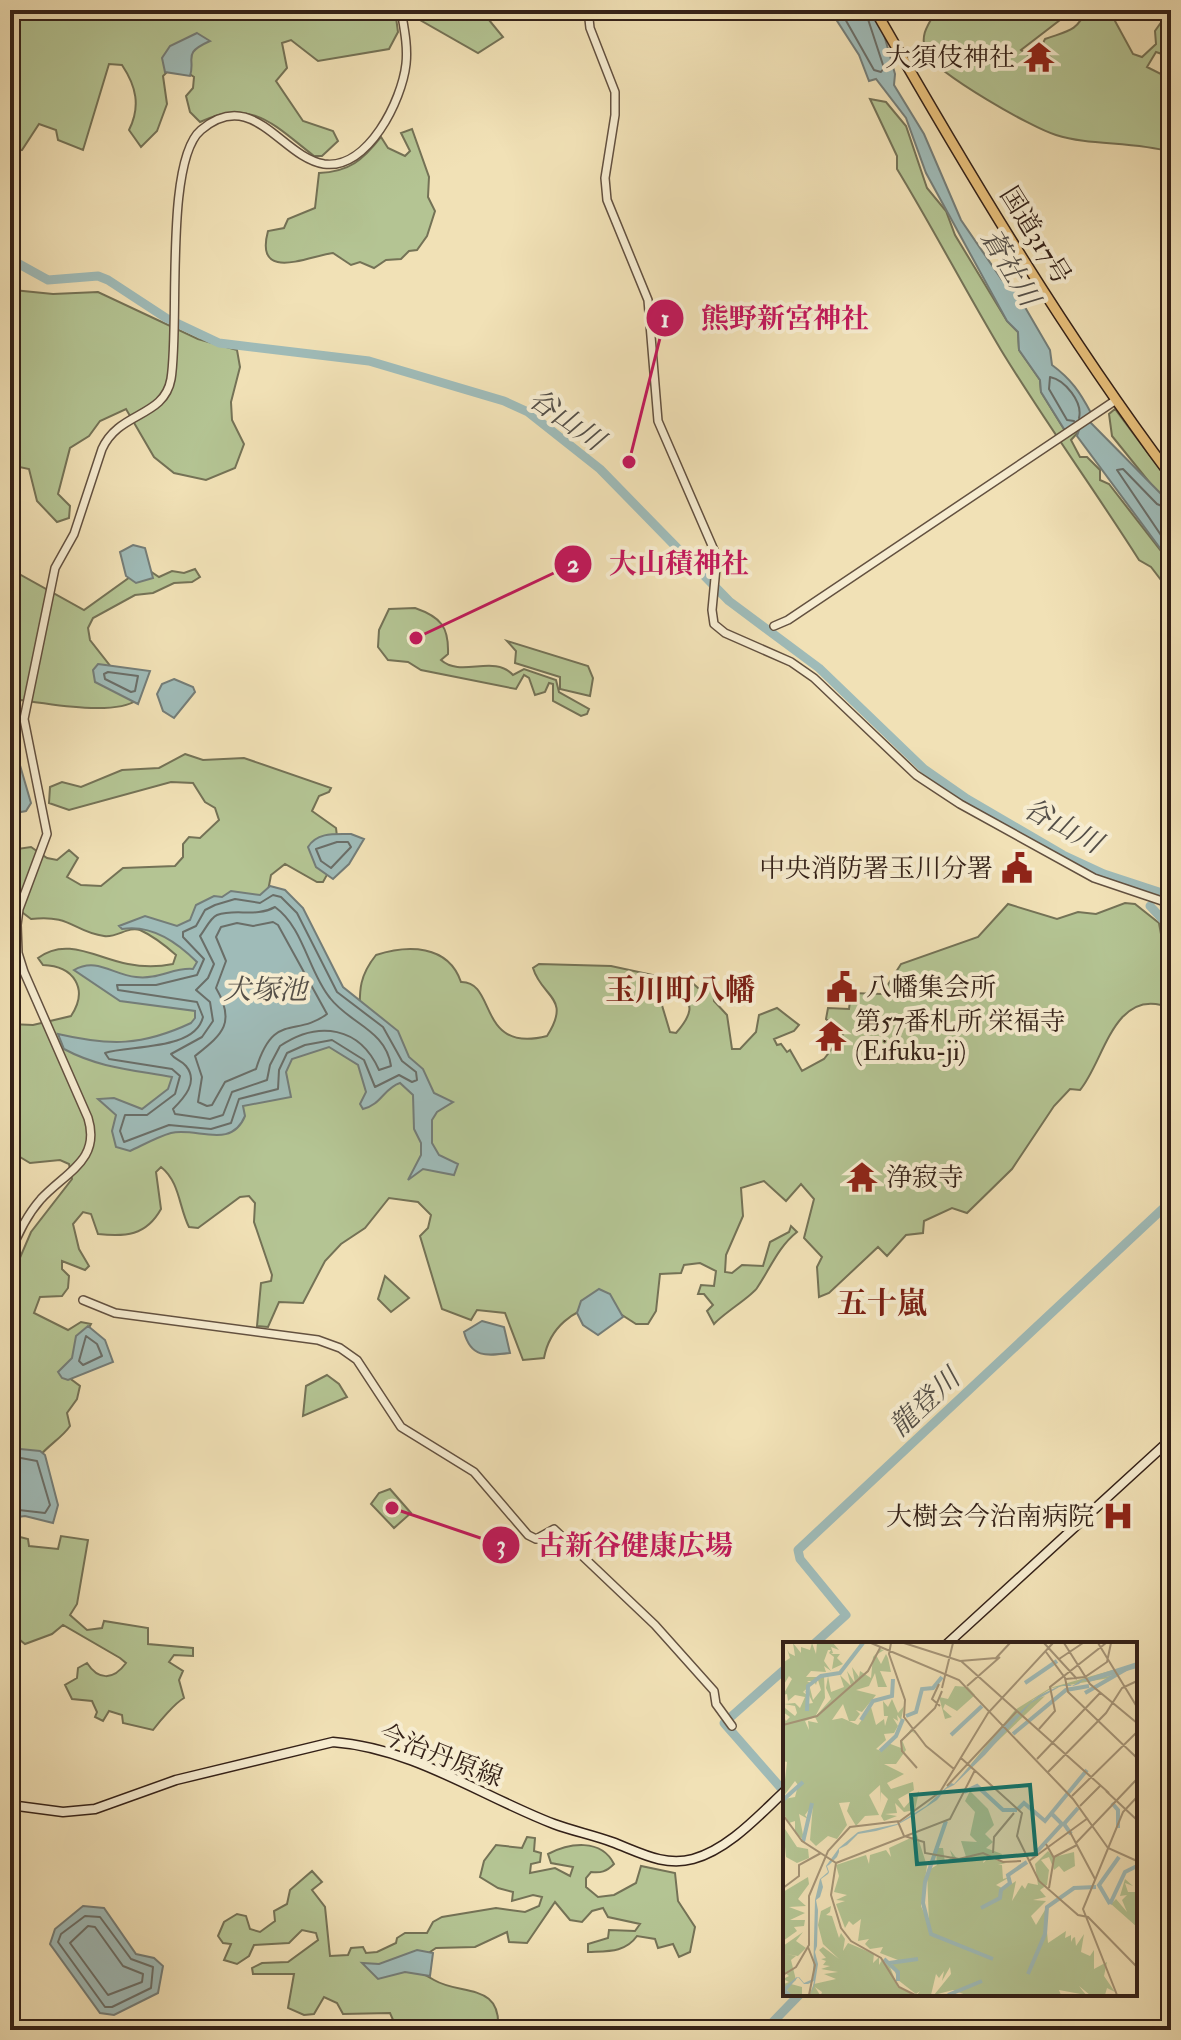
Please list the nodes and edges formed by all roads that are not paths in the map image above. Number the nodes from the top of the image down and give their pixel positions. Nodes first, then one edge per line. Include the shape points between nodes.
1 (401, 10) edge
2 (588, 10) edge
3 (875, 10) edge
4 (1115, 401) junction
5 (1171, 476) edge
6 (774, 626) dead end
7 (1171, 904) edge
8 (10, 1255) edge
9 (83, 1300) dead end
10 (1171, 1439) edge
11 (949, 1642) edge
12 (732, 1726) dead end
13 (783, 1793) edge
14 (10, 1805) edge

1 - 8 street via 407,50 401,89 379,127 350,159 331,164 312,160 261,122 242,118 214,122 191,142 182,176 171,381 151,410 122,422 108,436 74,534 55,568 24,719 47,834 19,909 18,953 88,1118 92,1145 84,1160 33,1210
2 - 7 street via 615,92 607,200 648,300 658,421 717,557 714,624 814,678 916,775 960,804 1094,878
3 - 4 highway, 国道317号
4 - 5 highway, 国道317号
4 - 6 street
9 - 12 street via 115,1313 318,1340 348,1352 363,1366 401,1427 474,1472 528,1535 536,1539 554,1529 655,1625 714,1691 716,1704
10 - 11 main road
13 - 14 main road, 今治丹原線 via 708,1854 670,1862 553,1824 478,1788 360,1744 333,1742 176,1780 95,1809 63,1812

